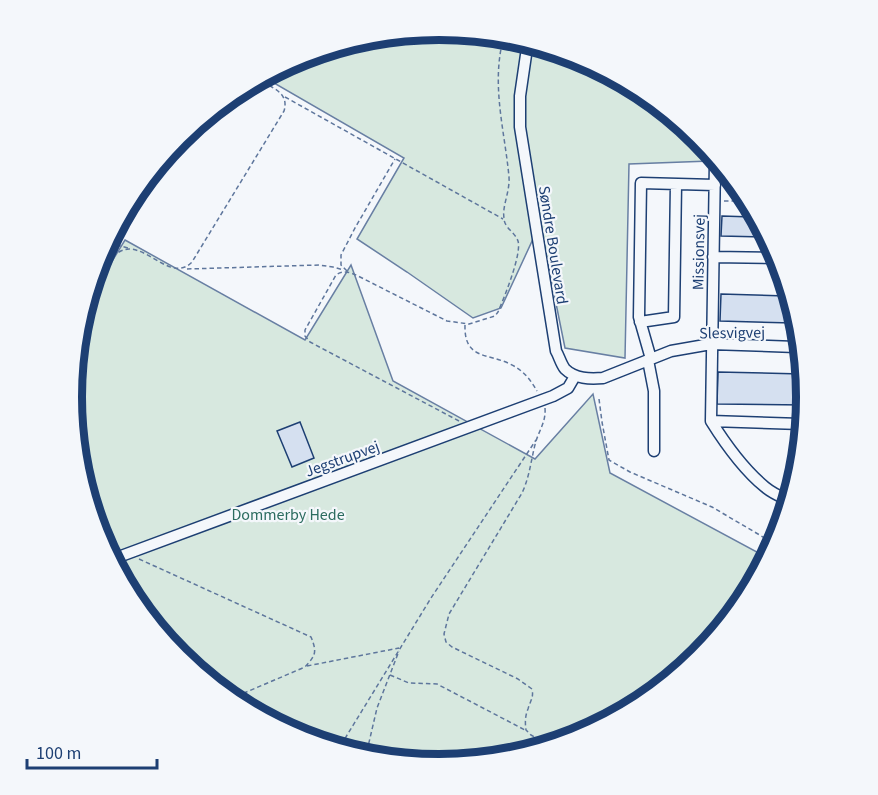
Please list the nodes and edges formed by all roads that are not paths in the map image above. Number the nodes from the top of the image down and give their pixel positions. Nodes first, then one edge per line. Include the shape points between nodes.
1 (526, 52) edge
2 (715, 172) edge
3 (676, 184) junction
4 (715, 185) junction
5 (713, 257) junction
6 (767, 258) edge
7 (640, 322) junction
8 (711, 344) junction
9 (792, 347) edge
10 (650, 359) junction
11 (575, 376) junction
12 (711, 421) junction
13 (795, 424) edge
14 (654, 451) dead end
15 (782, 497) edge
16 (120, 556) edge

1 - 11 lane, Søndre Boulevard via 520,127 556,351 563,368
2 - 4 lane, Missionsvej
3 - 4 lane
3 - 7 lane via 674,317
3 - 7 lane via 641,183
4 - 5 lane, Missionsvej
5 - 6 lane
5 - 8 lane, Missionsvej
7 - 10 lane
8 - 9 lane, Slesvigvej
8 - 10 lane, Slesvigvej
8 - 12 lane, Missionsvej
10 - 11 lane, Slesvigvej via 603,378
10 - 14 lane
11 - 16 lane, Jegstrupvej via 568,388 543,400
12 - 13 lane
12 - 15 lane via 743,466 767,489

